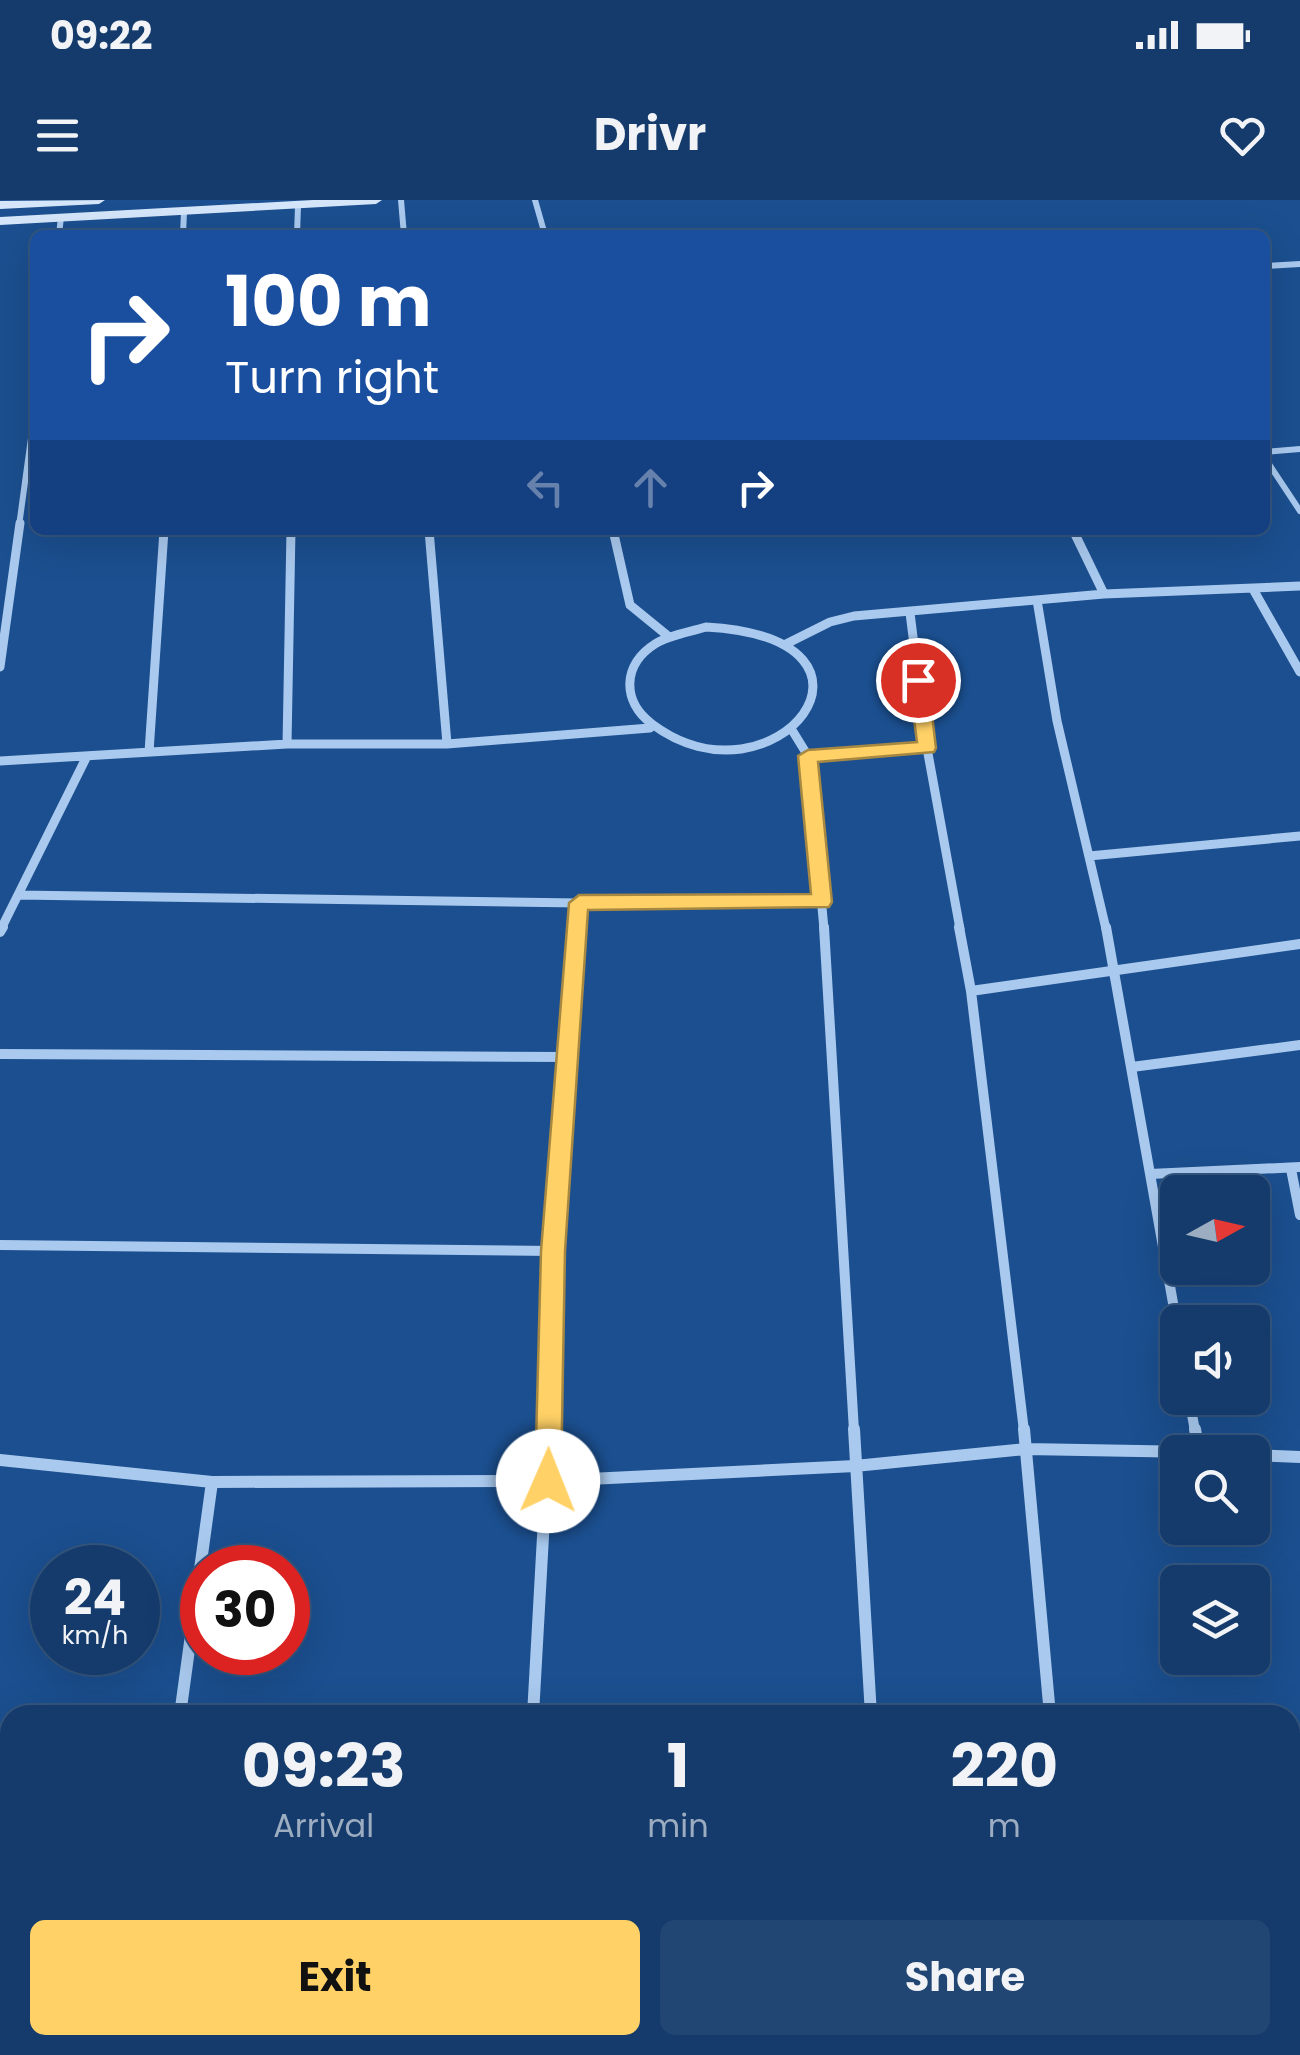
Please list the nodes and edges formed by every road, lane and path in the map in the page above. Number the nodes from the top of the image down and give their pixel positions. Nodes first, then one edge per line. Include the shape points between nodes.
1 (100, 200) edge
2 (376, 200) edge
3 (401, 200) edge
4 (535, 200) edge
5 (0, 206) edge
6 (184, 206) edge
7 (298, 206) junction
8 (61, 218) junction
9 (0, 221) edge
10 (59, 230) edge
11 (297, 230) edge
12 (404, 230) edge
13 (544, 230) edge
14 (1300, 264) edge
15 (1270, 266) edge
16 (30, 446) edge
17 (1300, 449) edge
18 (1270, 454) edge
19 (1270, 463) edge
20 (1300, 511) edge
21 (164, 535) edge
22 (292, 535) edge
23 (429, 535) edge
24 (614, 535) edge
25 (1075, 535) edge
26 (1300, 586) edge
27 (1252, 588) junction
28 (1104, 594) junction
29 (1037, 600) junction
30 (910, 612) junction
31 (668, 636) junction
32 (786, 644) junction
33 (0, 667) edge
34 (1300, 672) edge
35 (650, 728) junction
36 (792, 730) junction
37 (287, 744) junction
38 (447, 744) junction
39 (927, 748) junction
40 (150, 752) junction
41 (88, 756) junction
42 (808, 756) junction
43 (0, 760) edge
44 (1300, 836) edge
45 (1089, 856) junction
46 (18, 895) junction
47 (822, 902) junction
48 (579, 903) junction
49 (0, 932) edge
50 (1300, 944) edge
51 (1116, 970) junction
52 (971, 990) junction
53 (1300, 1046) edge
54 (0, 1054) edge
55 (566, 1057) junction
56 (1132, 1067) junction
57 (1296, 1168) edge
58 (1150, 1174) junction
59 (1300, 1215) edge
60 (0, 1245) edge
61 (553, 1251) junction
62 (1173, 1305) edge
63 (1026, 1449) junction
64 (1160, 1451) edge
65 (1270, 1455) edge
66 (1300, 1456) edge
67 (0, 1460) edge
68 (855, 1466) junction
69 (548, 1481) junction
70 (212, 1482) junction
71 (181, 1705) edge
72 (535, 1705) edge
73 (869, 1705) edge
74 (1049, 1705) edge

1 - 5 street
2 - 7 street
3 - 12 street
4 - 13 street
6 - 7 street
6 - 8 street
7 - 11 street
8 - 9 street
8 - 10 street
14 - 15 street
16 - 33 street
17 - 18 street
19 - 20 street
21 - 40 street
22 - 37 street
23 - 38 street
24 - 31 street via 630,605
25 - 28 street
26 - 27 street
27 - 28 street
27 - 34 street
28 - 29 street
29 - 30 street
29 - 45 street
30 - 32 street via 830,622
30 - 39 street
31 - 32 street via 735,628
31 - 35 street via 636,659 628,678 628,697
32 - 36 street via 815,682 814,702
35 - 36 street via 718,749 751,746
35 - 38 street
36 - 42 street
37 - 38 street
37 - 40 street
39 - 42 street
39 - 52 street
40 - 41 street
41 - 43 street
41 - 46 street
42 - 47 street
44 - 45 street
45 - 51 street
46 - 48 street
46 - 49 street
47 - 48 street
47 - 68 street
48 - 55 street
50 - 51 street
51 - 52 street
51 - 56 street
52 - 63 street
53 - 56 street
54 - 55 street
55 - 61 street
56 - 58 street
57 - 58 street
57 - 59 street
58 - 62 street
60 - 61 street
61 - 69 street
63 - 64 street
63 - 68 street
63 - 74 street
65 - 66 street
67 - 70 street
68 - 69 street
68 - 73 street
69 - 70 street
69 - 72 street
70 - 71 street

